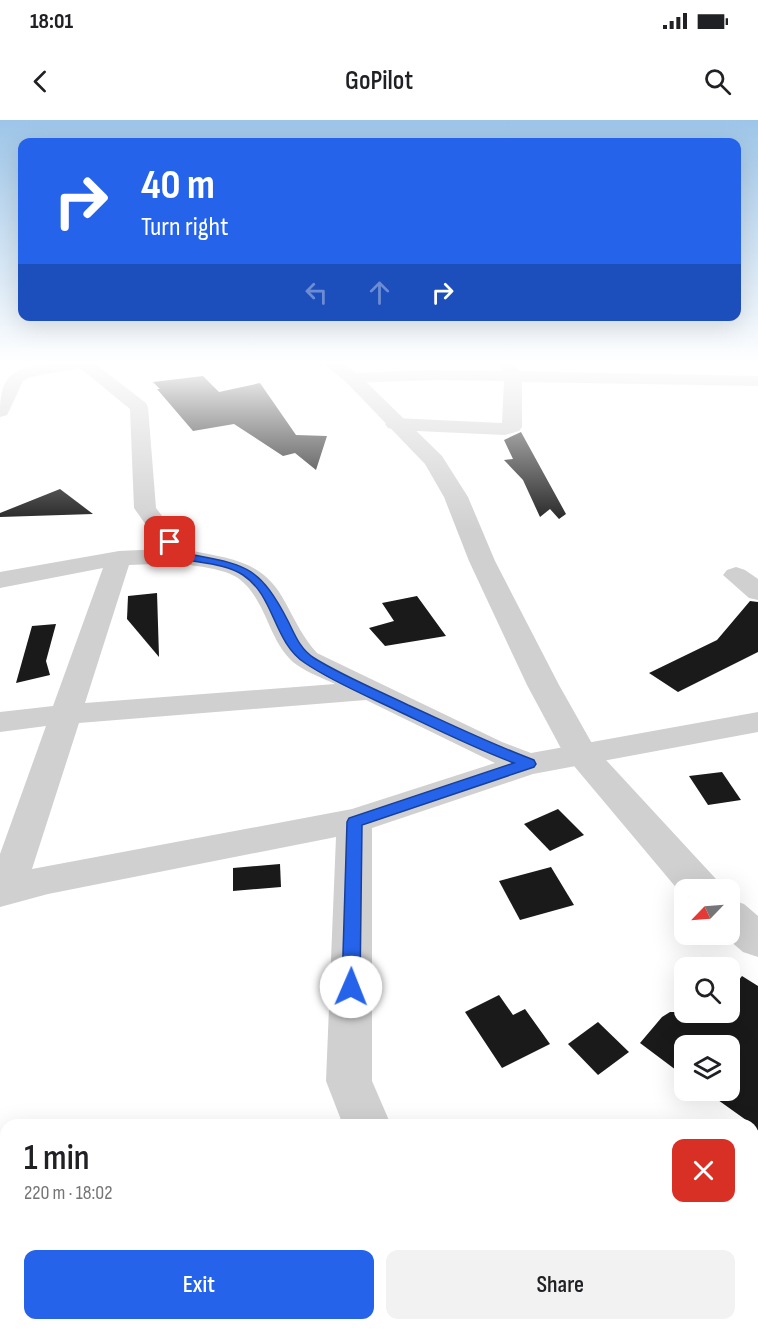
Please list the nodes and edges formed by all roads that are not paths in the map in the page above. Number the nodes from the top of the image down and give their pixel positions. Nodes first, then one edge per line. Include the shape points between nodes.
1 (140, 418) edge
2 (390, 418) edge
3 (514, 418) edge
4 (396, 424) junction
5 (180, 556) junction
6 (119, 558) junction
7 (736, 575) dead end
8 (0, 580) edge
9 (758, 592) edge
10 (368, 691) junction
11 (65, 714) junction
12 (0, 722) edge
13 (758, 722) edge
14 (581, 754) junction
15 (529, 764) junction
16 (354, 822) junction
17 (692, 879) edge
18 (3, 891) edge
19 (740, 925) edge
20 (758, 940) edge
21 (365, 1119) edge

1 - 5 street via 145,508
2 - 4 street
3 - 4 street via 514,424 508,428
4 - 14 street via 443,473 482,561
5 - 6 street
5 - 10 street via 246,572 267,592 294,646 308,659
6 - 8 street
6 - 11 street
7 - 9 street
10 - 11 street
10 - 15 street
11 - 12 street
11 - 18 street
13 - 14 street
14 - 15 street
14 - 17 street
15 - 16 street
16 - 18 street via 48,879
16 - 21 street via 349,1081
19 - 20 street

